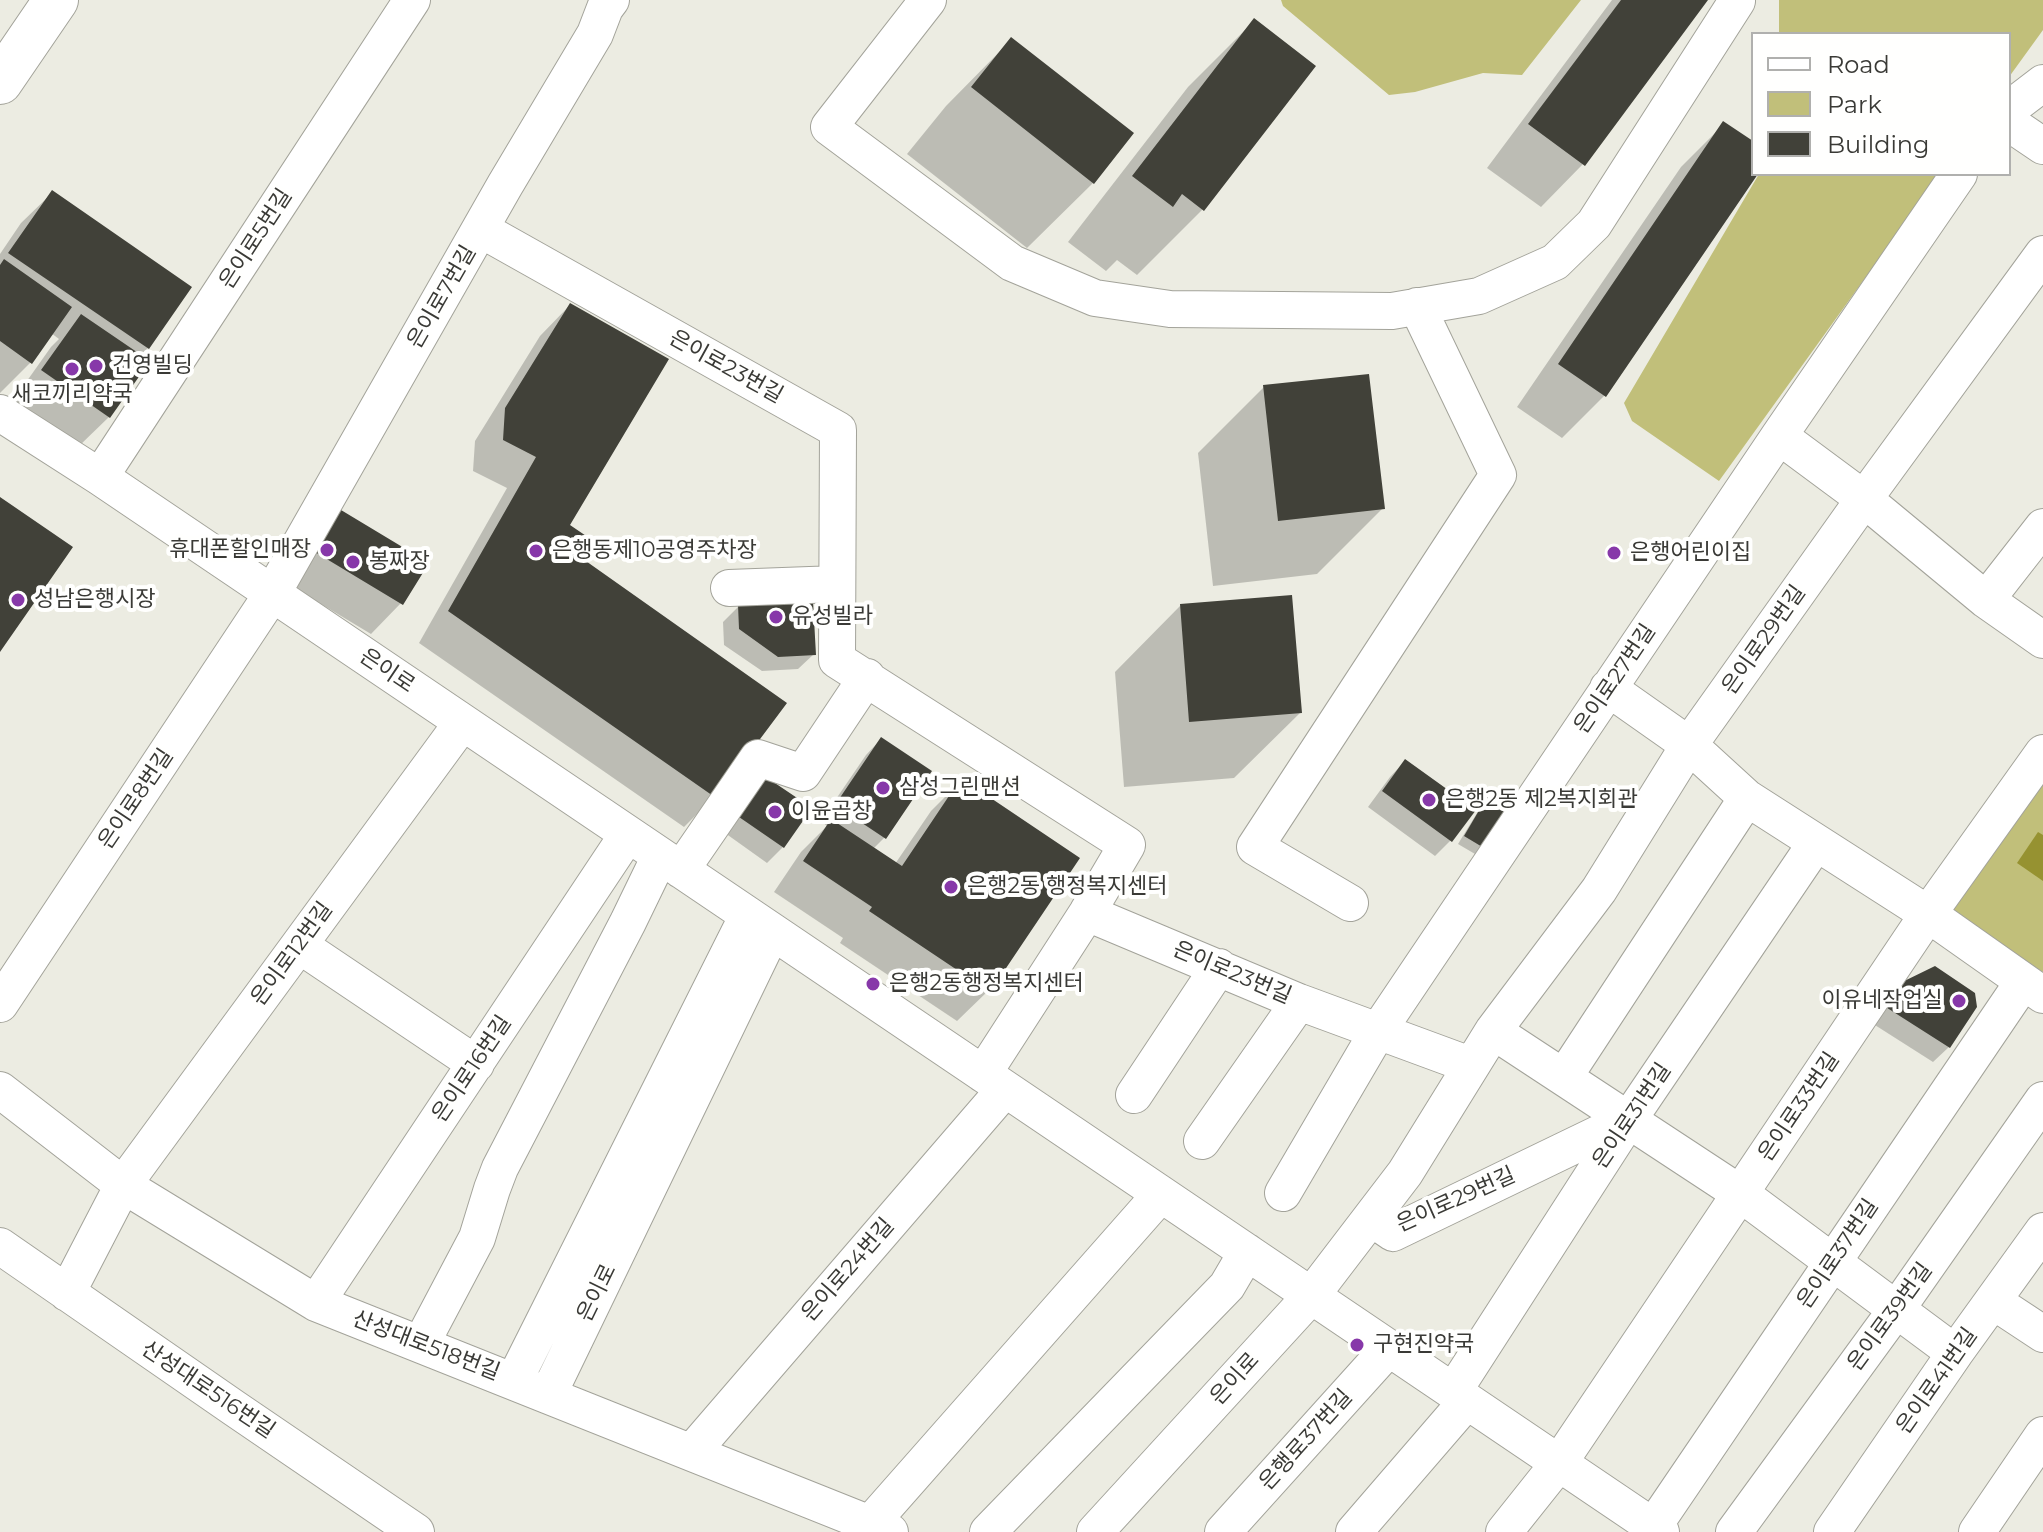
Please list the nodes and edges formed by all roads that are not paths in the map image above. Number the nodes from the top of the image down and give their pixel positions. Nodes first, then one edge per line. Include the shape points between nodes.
1 (56, 0) edge
2 (412, 0) edge
3 (928, 0) edge
4 (1737, 1) edge
5 (603, 3) edge
6 (0, 82) edge
7 (2043, 83) edge
8 (2011, 107) edge
9 (2011, 124) edge
10 (2043, 146) edge
11 (1958, 176) edge
12 (480, 229) junction
13 (2043, 254) edge
14 (1417, 306) junction
15 (0, 413) edge
16 (1779, 436) junction
17 (100, 477) junction
18 (1864, 499) junction
19 (2043, 527) edge
20 (837, 584) junction
21 (729, 588) dead end
22 (272, 594) junction
23 (1986, 600) junction
24 (2043, 640) edge
25 (867, 677) junction
26 (1608, 688) junction
27 (462, 723) junction
28 (1689, 745) junction
29 (2043, 753) edge
30 (1747, 798) junction
31 (628, 834) junction
32 (1816, 843) junction
33 (670, 863) junction
34 (1350, 903) dead end
35 (1087, 913) junction
36 (1928, 914) junction
37 (760, 923) junction
38 (299, 945) junction
39 (1219, 967) junction
40 (2033, 988) edge
41 (1299, 1002) junction
42 (0, 1004) edge
43 (1378, 1031) junction
44 (1493, 1031) junction
45 (476, 1064) junction
46 (1470, 1065) junction
47 (1564, 1077) junction
48 (994, 1081) junction
49 (0, 1090) edge
50 (1134, 1095) dead end
51 (2043, 1100) edge
52 (1629, 1119) junction
53 (1202, 1141) dead end
54 (123, 1185) junction
55 (1283, 1193) dead end
56 (1161, 1194) junction
57 (1741, 1194) junction
58 (1371, 1218) junction
59 (2043, 1231) edge
60 (0, 1246) edge
61 (1247, 1252) junction
62 (1833, 1261) junction
63 (67, 1293) junction
64 (1311, 1296) junction
65 (1993, 1301) junction
66 (316, 1303) junction
67 (1896, 1310) junction
68 (2043, 1334) edge
69 (421, 1344) junction
70 (1389, 1348) junction
71 (1955, 1353) junction
72 (514, 1381) junction
73 (548, 1395) junction
74 (1460, 1396) junction
75 (2043, 1435) edge
76 (692, 1452) junction
77 (1559, 1463) junction
78 (395, 1526) edge
79 (874, 1529) edge
80 (1657, 1530) edge
81 (988, 1532) edge
82 (1095, 1532) edge
83 (1223, 1532) edge
84 (1354, 1532) edge
85 (1504, 1532) edge
86 (1734, 1532) edge
87 (1832, 1532) edge
88 (1977, 1532) edge

1 - 6 main road
2 - 17 street, 은이로5번길
3 - 14 street via 829,127 1012,263 1095,298 1170,309 1392,311
4 - 14 street via 1594,224 1555,262 1479,296
5 - 12 street, 은이로7번길 via 595,34
7 - 8 street
9 - 10 street
11 - 16 street, 은이로27번길
12 - 20 street, 은이로23번길 via 838,430
12 - 22 street, 은이로7번길
13 - 18 street, 은이로29번길
14 - 34 street via 1498,475 1255,847
15 - 17 street, 은이로
16 - 18 street
16 - 26 street, 은이로27번길
17 - 22 street, 은이로
18 - 23 street
18 - 28 street, 은이로29번길
19 - 23 street
20 - 21 street
20 - 25 street, 은이로23번길 via 837,660
22 - 27 street, 은이로
22 - 42 street, 은이로8번길
23 - 24 street
25 - 33 street via 803,773 758,758
25 - 35 street, 은이로23번길 via 1127,845
26 - 28 street
26 - 43 street, 은이로27번길
27 - 31 street, 은이로
27 - 38 street, 은이로12번길
28 - 30 street
28 - 44 street, 은이로29번길 via 1599,890
29 - 36 street, 은이로33번길
30 - 32 street
30 - 47 street
31 - 33 street, 은이로
31 - 45 street, 은이로16번길
32 - 36 street
32 - 52 street, 은이로31번길
33 - 37 street, 은이로
33 - 69 street via 621,936 500,1168 477,1238
35 - 39 street, 은이로23번길
35 - 48 street, 은이로23번길
36 - 40 street
36 - 57 street, 은이로33번길
37 - 48 street, 은이로
37 - 72 street
37 - 73 street, 은이로
38 - 45 street
38 - 54 street, 은이로12번길
39 - 41 street, 은이로23번길
39 - 50 street
40 - 62 street, 은이로37번길
41 - 43 street, 은이로23번길
41 - 53 street
43 - 46 street, 은이로23번길
43 - 55 street, 은이로27번길
44 - 46 street, 은이로29번길
44 - 47 street
45 - 66 street, 은이로16번길
46 - 58 street, 은이로29번길 via 1405,1173
47 - 52 street
48 - 56 street, 은이로
48 - 76 street, 은이로24번길
49 - 54 street, 산성대로518번길
51 - 67 street, 은이로39번길
52 - 57 street
52 - 58 street, 은이로29번길 via 1393,1233
52 - 74 street, 은이로31번길
54 - 63 street, 은이로12번길
54 - 66 street, 산성대로518번길
56 - 61 street, 은이로
56 - 79 street
57 - 62 street
57 - 77 street, 은이로33번길
58 - 64 street, 은이로29번길
59 - 65 street, 은이로41번길
60 - 63 street, 산성대로516번길
61 - 64 street, 은이로
61 - 81 street via 1227,1286
62 - 67 street
62 - 80 street, 은이로37번길
63 - 78 street, 산성대로516번길
64 - 70 street, 은이로
64 - 82 street, 은이로
65 - 68 street
65 - 71 street, 은이로41번길
66 - 69 street, 산성대로518번길
67 - 71 street
67 - 86 street, 은이로39번길
69 - 72 street, 산성대로518번길
70 - 74 street, 은이로
70 - 83 street, 은행로37번길
71 - 87 street, 은이로41번길
72 - 73 street, 산성대로518번길
73 - 76 street, 산성대로518번길
74 - 77 street, 은이로
74 - 84 street
75 - 88 street
76 - 79 street, 산성대로518번길
77 - 80 street, 은이로
77 - 85 street

